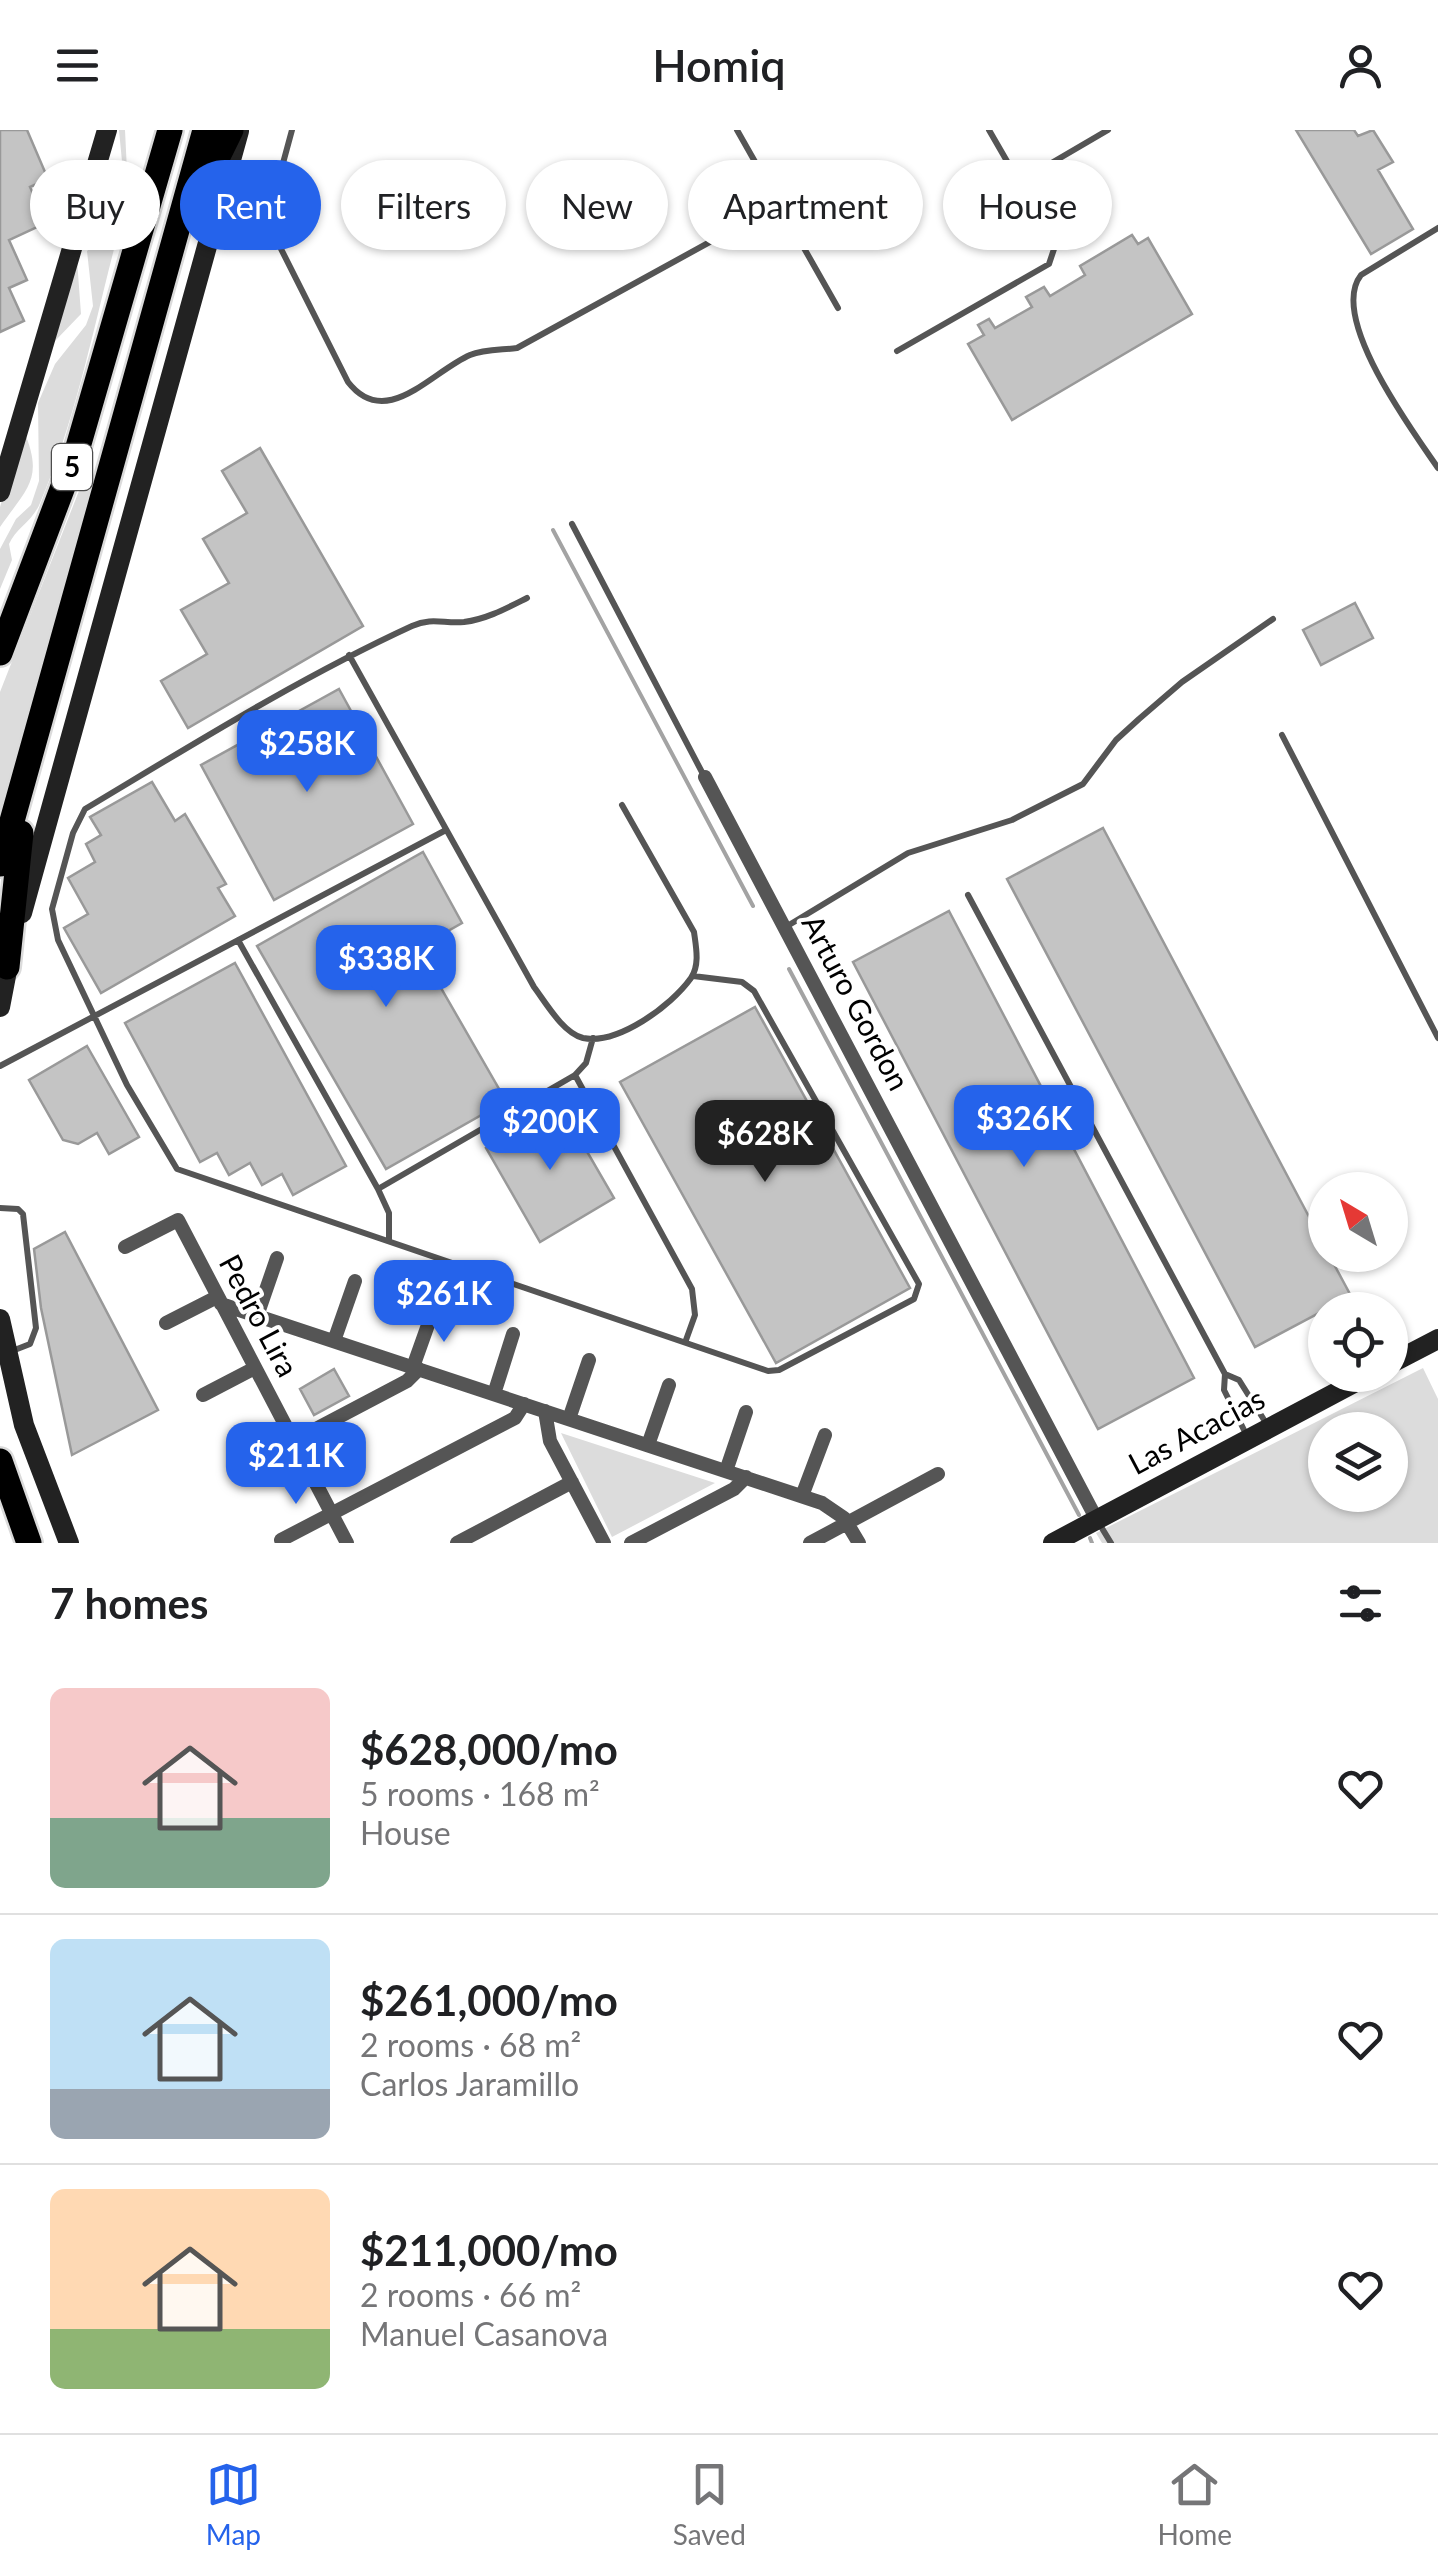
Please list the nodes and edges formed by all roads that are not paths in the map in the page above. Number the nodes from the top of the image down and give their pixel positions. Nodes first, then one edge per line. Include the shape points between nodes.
1 (107, 130) edge
2 (170, 130) edge
3 (206, 130) edge
4 (230, 130) edge
5 (240, 130) edge
6 (292, 130) edge
7 (737, 130) edge
8 (989, 130) edge
9 (1108, 130) edge
10 (754, 160) edge
11 (1006, 160) edge
12 (1057, 160) edge
13 (1438, 228) edge
14 (172, 249) junction
15 (695, 250) edge
16 (805, 250) edge
17 (1054, 250) edge
18 (838, 308) dead end
19 (897, 352) dead end
20 (1438, 468) edge
21 (0, 492) edge
22 (572, 524) dead end
23 (528, 598) dead end
24 (1273, 619) dead end
25 (0, 653) edge
26 (349, 656) junction
27 (1282, 735) dead end
28 (704, 777) joint
29 (20, 793) junction
30 (622, 804) dead end
31 (446, 830) junction
32 (0, 864) edge
33 (968, 895) dead end
34 (784, 928) junction
35 (238, 940) junction
36 (7, 967) junction
37 (693, 976) junction
38 (0, 1007) edge
39 (94, 1016) junction
40 (593, 1038) junction
41 (1438, 1038) edge
42 (0, 1066) edge
43 (575, 1075) junction
44 (378, 1189) junction
45 (0, 1208) edge
46 (389, 1240) junction
47 (125, 1247) dead end
48 (277, 1258) dead end
49 (355, 1281) dead end
50 (219, 1300) junction
51 (434, 1308) dead end
52 (257, 1316) junction
53 (0, 1319) edge
54 (166, 1323) dead end
55 (513, 1334) dead end
56 (1438, 1338) edge
57 (686, 1340) junction
58 (334, 1341) junction
59 (6, 1354) junction
60 (1408, 1354) edge
61 (589, 1360) dead end
62 (254, 1368) junction
63 (416, 1368) junction
64 (1225, 1374) junction
65 (669, 1384) dead end
66 (1337, 1392) edge
67 (494, 1394) junction
68 (203, 1395) dead end
69 (524, 1404) junction
70 (546, 1411) junction
71 (746, 1412) dead end
72 (568, 1419) junction
73 (1269, 1428) junction
74 (825, 1435) dead end
75 (1249, 1439) junction
76 (294, 1441) junction
77 (648, 1445) junction
78 (0, 1461) edge
79 (242, 1468) dead end
80 (726, 1471) junction
81 (938, 1474) dead end
82 (746, 1478) junction
83 (572, 1482) junction
84 (0, 1493) edge
85 (802, 1496) junction
86 (332, 1514) junction
87 (1096, 1520) junction
88 (848, 1523) junction
89 (28, 1540) edge
90 (281, 1540) dead end
91 (68, 1543) edge
92 (347, 1543) edge
93 (457, 1543) edge
94 (604, 1543) edge
95 (631, 1543) edge
96 (810, 1543) edge
97 (859, 1543) edge
98 (1053, 1543) edge
99 (1110, 1543) edge

1 - 21 street
2 - 25 highway, 5 via 82,434
3 - 14 highway, 5
4 - 14 highway
5 - 36 street
6 - 15 lane via 272,200 277,247 348,382 356,393 382,402 404,397 470,355 517,348
7 - 10 lane
8 - 11 lane
9 - 12 lane
13 - 20 lane via 1361,275 1352,296 1353,316 1379,376
14 - 29 highway, 5
16 - 18 lane
17 - 19 lane via 1049,264
22 - 28 lane
23 - 26 lane via 480,619 415,624
24 - 34 lane via 1139,719 1083,784 1012,820 908,853
26 - 31 lane
26 - 39 lane via 85,810 52,909 58,940
27 - 41 lane
28 - 34 street, Arturo Gordon
29 - 32 highway, 5
29 - 36 highway
30 - 37 lane via 694,932
31 - 35 lane
31 - 40 lane via 534,987 580,1038
33 - 64 lane
34 - 87 street, Arturo Gordon
35 - 39 lane
35 - 44 lane
36 - 38 street
37 - 40 lane via 631,1027
37 - 57 lane via 742,982 754,991 920,1291 779,1370
39 - 42 lane
39 - 46 lane via 177,1169
40 - 43 lane
43 - 44 lane
43 - 57 lane via 692,1289 695,1315
44 - 46 lane via 389,1213
45 - 59 lane via 23,1214 36,1328 30,1344
46 - 57 lane
47 - 50 street, Pedro Lira via 178,1220
48 - 52 street
49 - 58 street
50 - 52 street
50 - 54 street
50 - 62 street, Pedro Lira
51 - 63 street
52 - 58 street
53 - 59 street
55 - 67 street
56 - 60 street
58 - 63 street
59 - 91 street
61 - 72 street
62 - 68 street
62 - 76 street, Pedro Lira
63 - 67 street
63 - 76 street via 407,1382
64 - 73 lane via 1239,1380
64 - 75 lane via 1224,1390
65 - 77 street
66 - 73 street, Las Acacias
67 - 69 street
69 - 70 street
69 - 86 street via 515,1418
70 - 72 street
70 - 83 street via 547,1434
71 - 80 street
72 - 77 street
73 - 75 street, Las Acacias
74 - 85 street
75 - 87 street, Las Acacias
76 - 79 street
76 - 86 street, Pedro Lira
77 - 80 street
78 - 89 highway
80 - 82 street
81 - 88 street
82 - 85 street
82 - 95 street
83 - 93 street
83 - 94 street
84 - 89 highway
85 - 88 street via 829,1506
86 - 90 street
86 - 92 street, Pedro Lira
87 - 98 street, Las Acacias
87 - 99 lane
88 - 96 street
88 - 97 street

